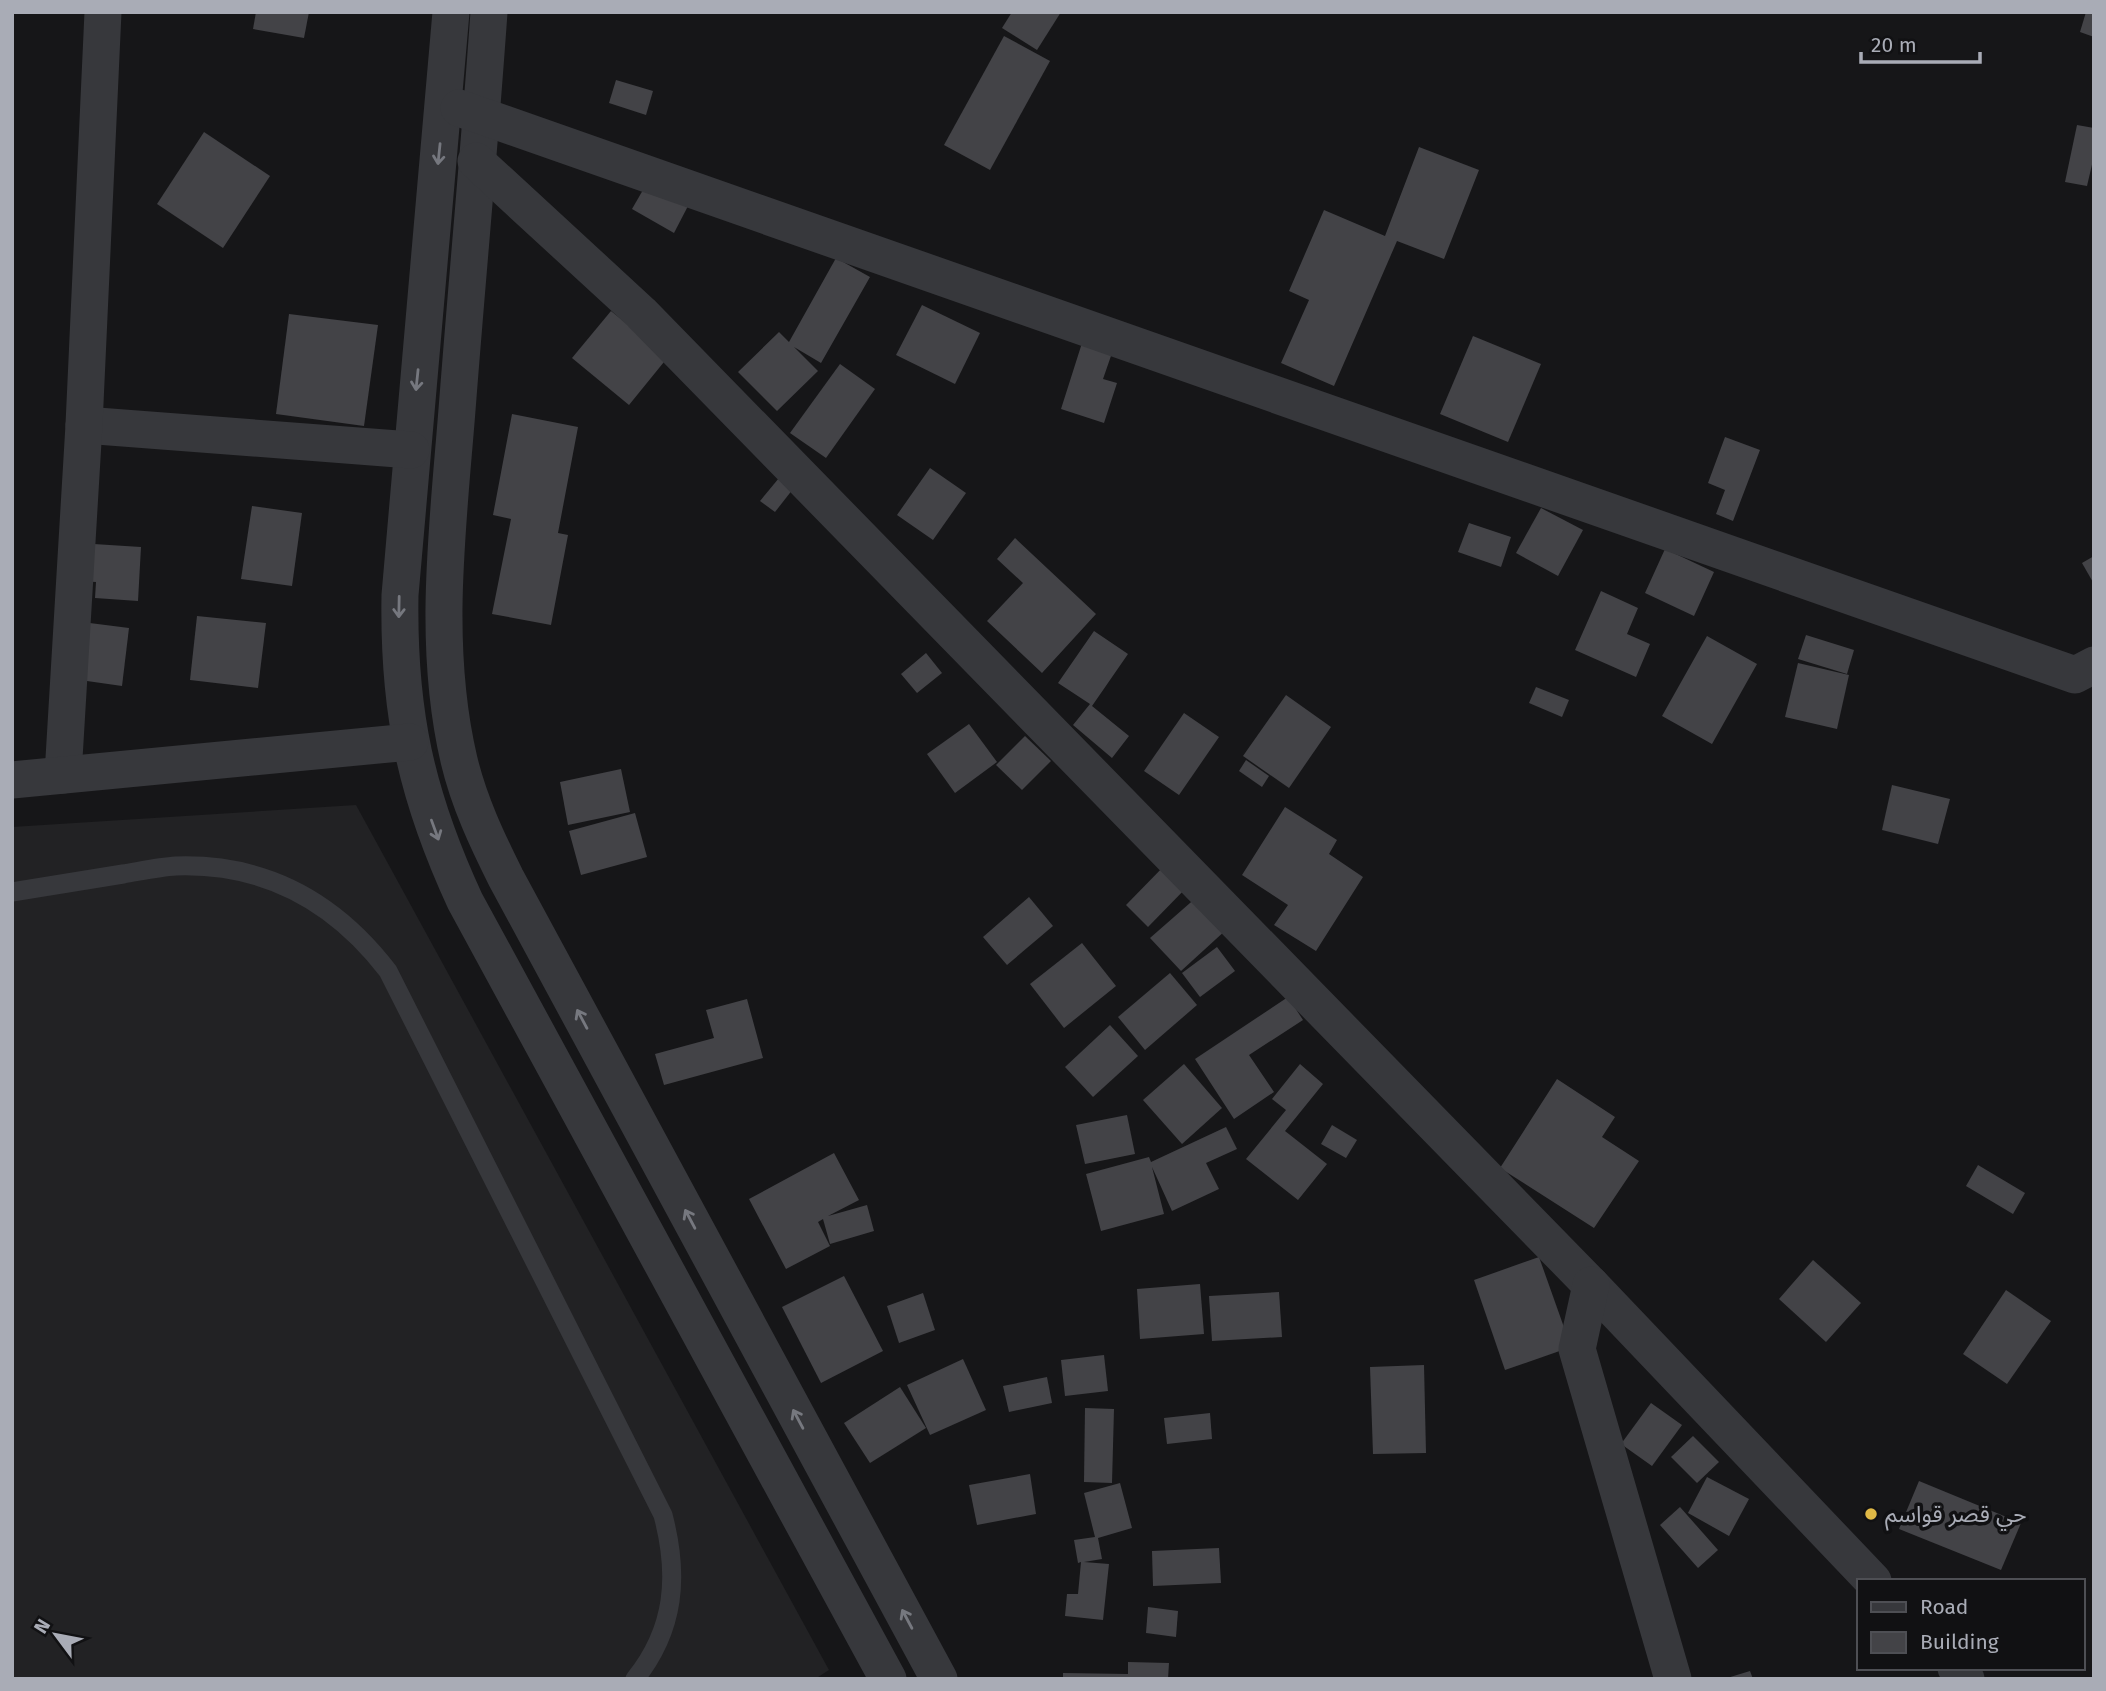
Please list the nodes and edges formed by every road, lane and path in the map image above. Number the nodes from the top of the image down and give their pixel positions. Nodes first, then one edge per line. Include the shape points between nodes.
1 (103, 12) edge
2 (451, 12) edge
3 (489, 12) edge
4 (444, 103) junction
5 (482, 116) junction
6 (476, 161) junction
7 (84, 425) junction
8 (411, 450) junction
9 (2094, 665) edge
10 (410, 743) junction
11 (63, 775) junction
12 (12, 780) edge
13 (12, 891) edge
14 (1591, 1285) junction
15 (1871, 1579) edge
16 (881, 1676) edge
17 (635, 1679) edge
18 (939, 1679) edge
19 (1672, 1679) edge

1 - 7 street
2 - 4 street
3 - 5 street
4 - 5 street
4 -> 8 street
5 - 6 street
5 - 9 street via 2075,675
6 - 14 street via 641,313
18 -> 6 street via 506,878 464,776 451,721 443,639
7 - 8 street
7 - 11 street
8 -> 10 street via 399,644
10 - 11 street
10 -> 16 street via 432,824 465,901
11 - 12 street
13 - 17 lane via 174,866 229,869 282,884 307,897 352,929 371,949 388,971 663,1515 671,1546 670,1607 660,1638
14 - 15 street
14 - 19 street via 1577,1349

